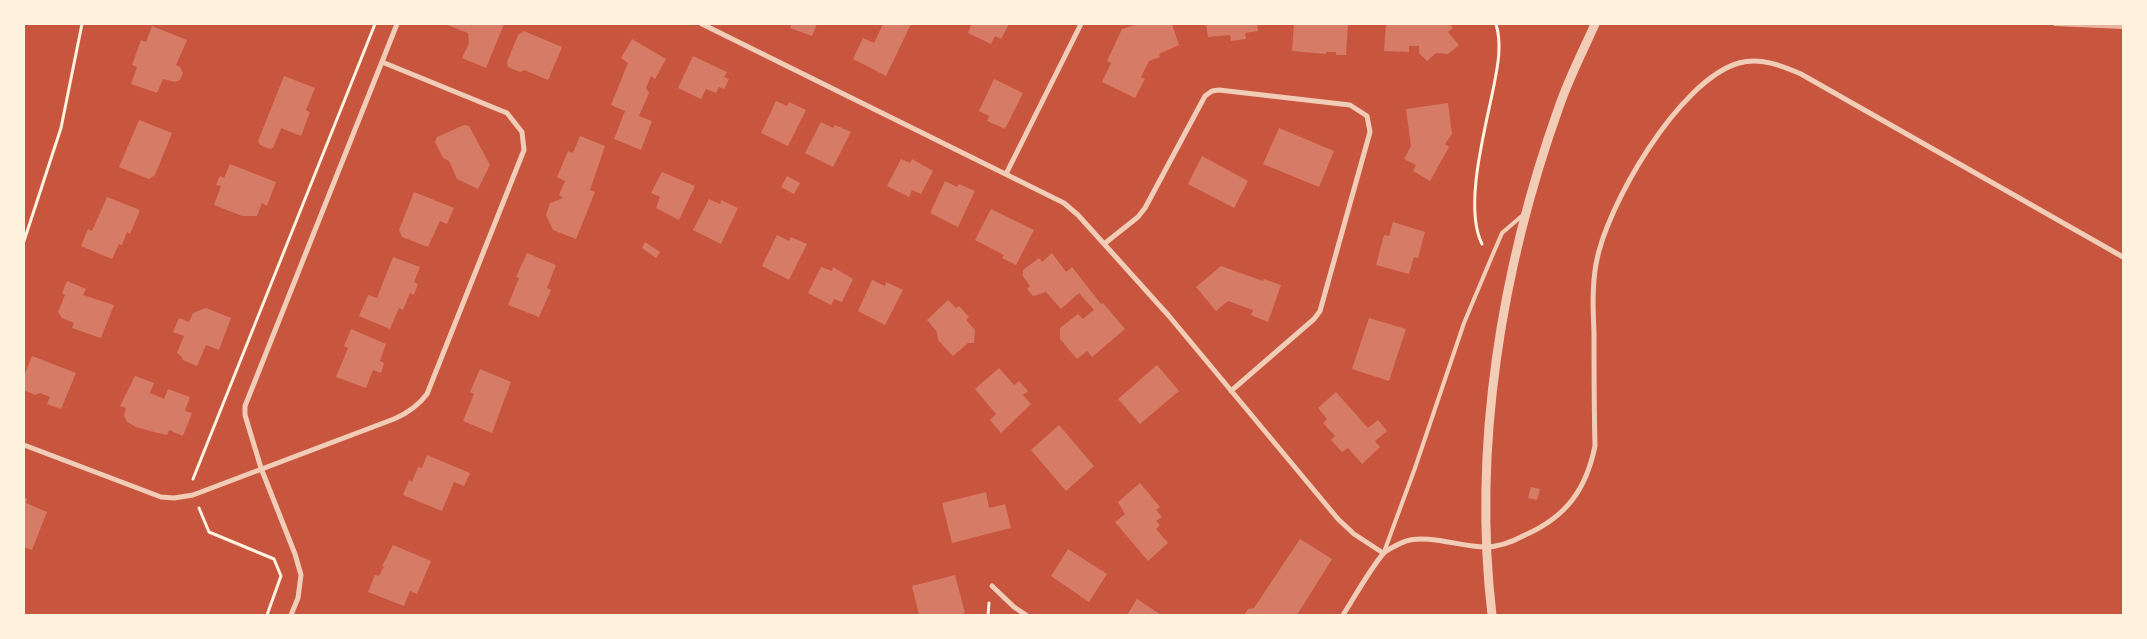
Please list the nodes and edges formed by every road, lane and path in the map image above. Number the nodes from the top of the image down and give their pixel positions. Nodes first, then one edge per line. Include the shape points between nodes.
1 (82, 24) edge
2 (397, 24) edge
3 (702, 24) edge
4 (1081, 24) edge
5 (1496, 24) edge
6 (1596, 24) edge
7 (382, 62) junction
8 (1006, 174) junction
9 (1525, 214) junction
10 (24, 241) edge
11 (1104, 244) junction
12 (2123, 257) edge
13 (1490, 261) junction
14 (1231, 391) junction
15 (24, 445) edge
16 (261, 468) junction
17 (1488, 547) junction
18 (1383, 553) junction
19 (992, 586) dead end
20 (291, 615) edge
21 (1026, 615) edge
22 (1343, 615) edge
23 (1492, 615) edge

1 - 10 path via 61,128
2 - 7 street
3 - 8 street
4 - 8 street
5 - 13 path via 1498,65 1474,196 1478,236
6 - 9 street via 1560,105
7 - 16 street via 245,406
7 - 16 street via 507,113 522,132 524,150 428,394 419,405 394,419
8 - 11 street via 1064,203
9 - 13 lane via 1502,233
9 - 17 street via 1509,283 1492,404 1487,473
11 - 14 street
11 - 14 street via 1145,208 1205,96 1212,91 1350,105 1367,116 1370,132 1320,311
12 - 17 street via 1801,74 1777,63 1739,63 1712,77 1668,123 1630,180 1604,234 1595,266 1593,289 1595,446 1584,483 1571,503 1539,529
13 - 18 lane via 1464,323
14 - 18 street via 1338,519
15 - 16 street via 161,497 194,495
16 - 20 street via 301,575 298,598
17 - 18 street via 1417,540 1406,541
17 - 23 street
18 - 22 street
19 - 21 street

